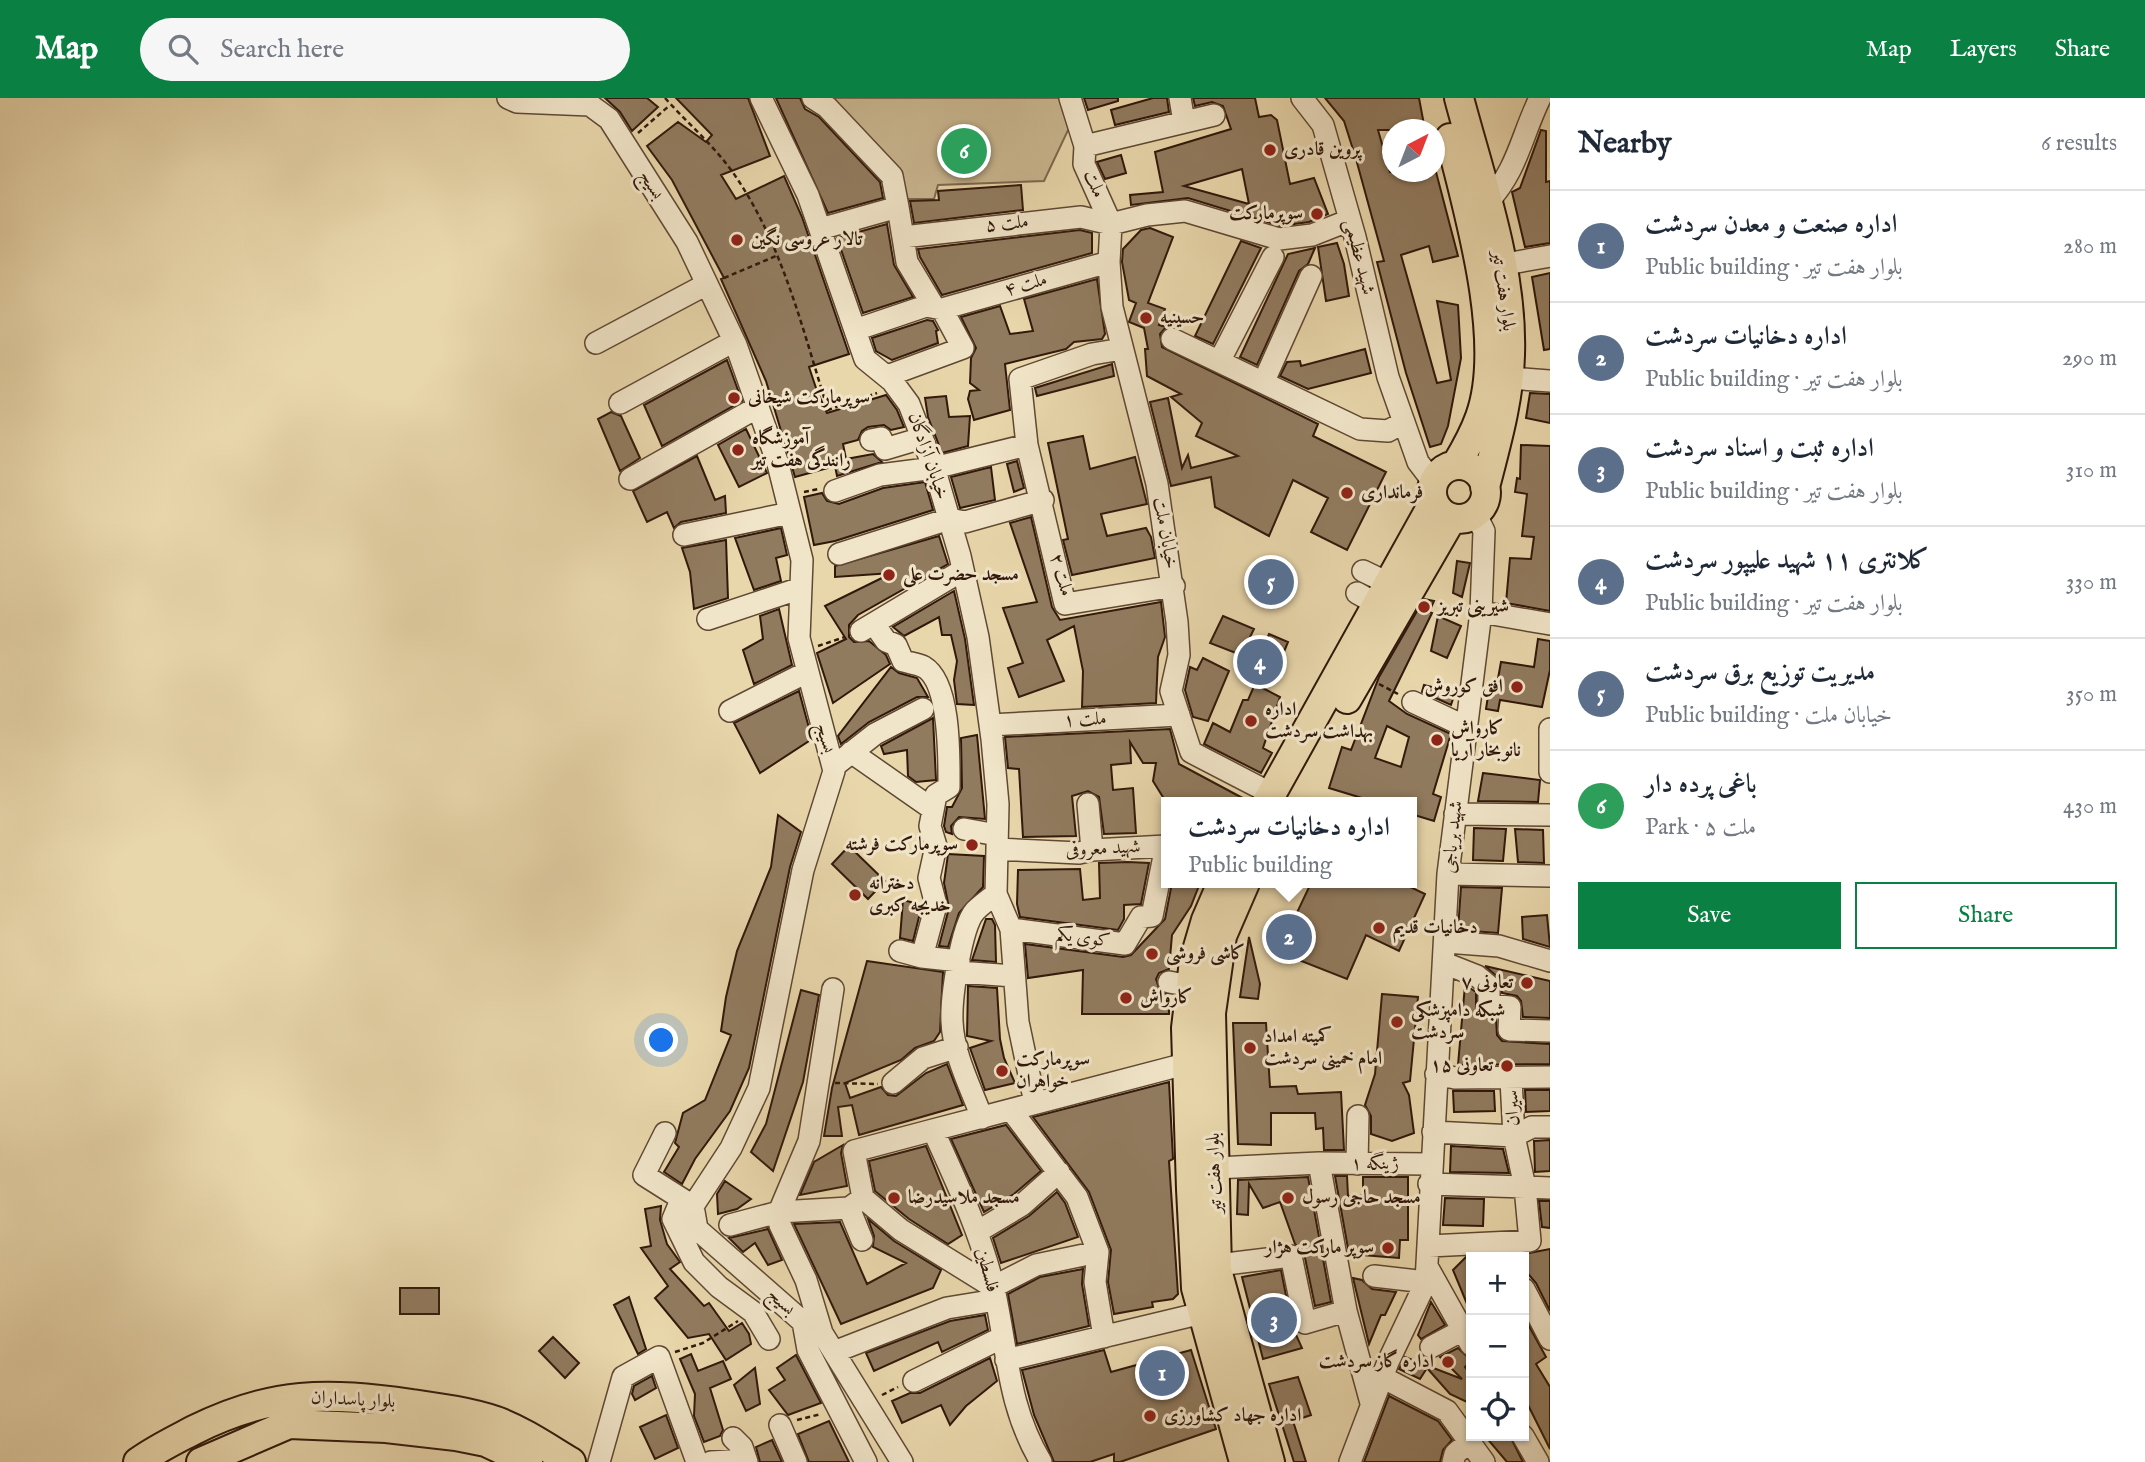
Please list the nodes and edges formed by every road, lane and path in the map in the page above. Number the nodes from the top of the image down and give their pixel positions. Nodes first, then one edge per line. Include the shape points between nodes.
1 (508, 98) edge
2 (666, 98) edge
3 (761, 98) edge
4 (813, 98) edge
5 (1180, 98) edge
6 (1302, 98) edge
7 (1439, 98) edge
8 (1458, 98) edge
9 (1070, 100) edge
10 (1542, 103) edge
11 (671, 104) junction
12 (1214, 115) dead end
13 (1184, 122) junction
14 (625, 144) junction
15 (1085, 146) junction
16 (1487, 203) junction
17 (898, 207) junction
18 (1350, 220) junction
19 (1111, 224) junction
20 (820, 229) junction
21 (903, 237) junction
22 (776, 256) junction
23 (1550, 256) edge
24 (1273, 257) dead end
25 (1109, 262) junction
26 (1500, 264) junction
27 (1311, 276) dead end
28 (707, 284) junction
29 (938, 308) junction
30 (855, 330) junction
31 (1172, 338) dead end
32 (734, 341) junction
33 (596, 343) dead end
34 (1122, 349) junction
35 (1220, 360) junction
36 (1509, 378) junction
37 (1264, 381) junction
38 (1550, 381) edge
39 (892, 382) junction
40 (621, 403) dead end
41 (758, 407) junction
42 (1404, 422) junction
43 (922, 438) junction
44 (871, 440) dead end
45 (1027, 444) junction
46 (1456, 465) junction
47 (934, 467) junction
48 (630, 479) dead end
49 (1485, 487) junction
50 (835, 491) joint
51 (1043, 500) junction
52 (788, 504) junction
53 (1449, 504) junction
54 (949, 519) junction
55 (684, 535) dead end
56 (839, 554) dead end
57 (963, 570) junction
58 (1363, 571) dead end
59 (1174, 586) junction
60 (801, 589) junction
61 (1374, 593) junction
62 (1481, 612) junction
63 (708, 619) dead end
64 (1550, 624) edge
65 (868, 627) junction
66 (805, 662) junction
67 (1360, 675) junction
68 (1413, 702) joint
69 (923, 709) dead end
70 (730, 711) dead end
71 (1180, 715) junction
72 (990, 724) junction
73 (1466, 727) junction
74 (1550, 729) edge
75 (851, 752) junction
76 (833, 767) junction
77 (1550, 772) edge
78 (1272, 797) edge
79 (1277, 797) edge
80 (1277, 797) edge
81 (1088, 804) dead end
82 (931, 808) junction
83 (1454, 814) junction
84 (1550, 816) edge
85 (964, 829) dead end
86 (997, 842) junction
87 (1161, 846) edge
88 (1092, 850) junction
89 (1161, 871) edge
90 (1448, 874) junction
91 (1550, 876) edge
92 (1220, 888) edge
93 (1243, 888) edge
94 (996, 894) junction
95 (1011, 929) junction
96 (900, 951) dead end
97 (1445, 952) junction
98 (922, 957) junction
99 (1550, 961) edge
100 (959, 966) junction
101 (1014, 976) junction
102 (833, 989) dead end
103 (1550, 1031) edge
104 (957, 1047) junction
105 (1189, 1063) junction
106 (1436, 1074) junction
107 (819, 1077) junction
108 (1550, 1077) edge
109 (1511, 1080) junction
110 (893, 1083) joint
111 (1035, 1103) junction
112 (1011, 1110) junction
113 (1358, 1116) dead end
114 (982, 1118) junction
115 (1550, 1127) edge
116 (933, 1130) junction
117 (1433, 1132) junction
118 (665, 1133) dead end
119 (1514, 1136) junction
120 (1319, 1163) junction
121 (1357, 1164) junction
122 (1216, 1168) junction
123 (1059, 1172) junction
124 (1430, 1174) junction
125 (1525, 1187) junction
126 (1550, 1188) edge
127 (856, 1203) junction
128 (693, 1206) junction
129 (779, 1212) junction
130 (730, 1224) dead end
131 (977, 1232) junction
132 (862, 1240) dead end
133 (1540, 1241) edge
134 (1503, 1249) edge
135 (1098, 1252) junction
136 (1218, 1265) junction
137 (1428, 1265) junction
138 (1374, 1276) dead end
139 (995, 1293) junction
140 (1529, 1299) edge
141 (1346, 1311) junction
142 (753, 1312) junction
143 (1202, 1313) junction
144 (813, 1328) junction
145 (1466, 1336) edge
146 (1104, 1337) junction
147 (1002, 1338) junction
148 (1466, 1338) edge
149 (769, 1339) dead end
150 (1550, 1339) edge
151 (1431, 1347) dead end
152 (834, 1352) junction
153 (659, 1357) junction
154 (1006, 1360) junction
155 (1382, 1377) junction
156 (914, 1381) joint
157 (328, 1396) junction
158 (866, 1402) junction
159 (1371, 1403) junction
160 (284, 1411) junction
161 (780, 1424) dead end
162 (327, 1425) junction
163 (1466, 1436) edge
164 (733, 1438) dead end
165 (1470, 1441) joint
166 (1526, 1441) edge
167 (525, 1451) edge
168 (747, 1461) edge
169 (138, 1462) edge
170 (201, 1462) edge
171 (571, 1462) edge
172 (599, 1462) edge
173 (697, 1462) edge
174 (711, 1462) edge
175 (796, 1462) edge
176 (866, 1462) edge
177 (902, 1462) edge
178 (1041, 1462) edge
179 (1244, 1462) edge
180 (1270, 1462) edge
181 (1350, 1462) edge
182 (1453, 1462) edge
183 (1485, 1462) edge
184 (1538, 1462) edge

1 - 14 street, بسیج via 590,105 609,119
2 - 11 path
3 - 20 street, خیابان آزادگان
4 - 17 street via 892,176
5 - 13 street
6 - 18 street, شهید عظیمی via 1323,125
7 - 46 main road, بلوار هفت تیر via 1473,228 1488,359 1480,415
8 - 16 main road, بلوار هفت تیر
9 - 15 street, ملت
10 - 16 street via 1505,184
11 - 14 path
11 - 22 path via 705,136 737,178
12 - 13 street
13 - 15 street
14 - 28 street, بسیج via 687,242
15 - 19 street, ملت via 1084,164
16 - 26 main road, بلوار هفت تیر
17 - 20 street
17 - 21 street
18 - 19 street via 1312,236 1279,239 1185,211
18 - 42 street, شهید عظیمی via 1388,377
19 - 21 street, ملت ۵ via 1081,217
19 - 25 street, خیابان ملت
20 - 30 street, خیابان آزادگان
21 - 29 street via 907,262
22 - 28 path
22 - 39 path via 828,410
23 - 26 street
24 - 35 street
25 - 29 street, ملت ۴
25 - 34 street, خیابان ملت via 1112,307
26 - 36 main road, بلوار هفت تیر via 1507,302
27 - 37 street
28 - 32 street, بسیج
28 - 33 street
29 - 30 street, ملت ۴ via 926,306
29 - 39 street via 963,348
30 - 39 street, خیابان آزادگان via 866,359
31 - 35 street
32 - 40 street
32 - 41 street, بسیج
34 - 45 street, ملت ۲ via 1092,354 1020,379
34 - 59 street, خیابان ملت via 1157,484
35 - 37 street
36 - 38 street
36 - 49 main road, بلوار هفت تیر
37 - 42 street via 1360,429 1388,431
39 - 43 street, خیابان آزادگان via 909,404
41 - 48 street
41 - 52 street, بسیج
42 - 53 street, شهید عظیمی via 1418,462
43 - 44 street via 885,449 881,438
43 - 47 street, خیابان آزادگان
45 - 47 street
45 - 51 street, ملت ۲
46 - 49 main road via 1478,473
46 - 53 main road via 1442,471
47 - 50 street via 880,475
47 - 54 street, خیابان آزادگان
49 - 53 main road, بلوار هفت تیر via 1484,502
50 - 52 path via 825,488
51 - 54 street via 965,522
51 - 59 street, ملت ۲ via 1065,604
52 - 55 street
52 - 60 street, بسیج via 802,560
53 - 61 main road
53 - 62 street, شهید بریاجی via 1484,531
53 - 67 main road
54 - 56 street
54 - 57 street, خیابان آزادگان
57 - 65 street
57 - 72 street, خیابان آزادگان
58 - 61 street
59 - 71 street, خیابان ملت via 1179,655 1171,691
60 - 63 street
60 - 66 street, بسیج via 799,638
61 - 79 main road
62 - 64 street
62 - 73 street, شهید بریاجی
65 - 66 path
65 - 82 street via 895,645 903,661 926,668 937,681 947,729 949,787 936,795
66 - 70 street
66 - 76 street, بسیج
67 - 68 path
67 - 80 main road
68 - 73 street
69 - 75 street via 874,734
71 - 72 street, ملت ۱
71 - 78 street, خیابان ملت via 1191,752
72 - 86 street, خیابان آزادگان via 999,804
73 - 83 street, شهید بریاجی
74 - 77 street
75 - 76 street
75 - 82 street
76 - 128 street, بسیج via 803,870 759,1088 731,1148
81 - 88 street
82 - 98 street via 936,846 929,878 936,905
83 - 84 street
83 - 90 street, شهید بریاجی
85 - 86 street, شهید معروفی
86 - 88 street, شهید معروفی via 1079,853
86 - 94 street, خیابان آزادگان
87 - 88 street, شهید معروفی
89 - 95 street, کوی یکم via 1152,916 1140,917 1125,944
90 - 91 street
90 - 97 street, شهید بریاجی
92 - 105 main road, بلوار هفت تیر via 1194,961 1180,984
93 - 122 main road, بلوار هفت تیر via 1222,936 1211,1013
94 - 95 street
94 - 100 street via 974,912
95 - 101 street
96 - 98 street
97 - 99 street via 1499,946
97 - 103 street via 1489,986 1489,1005 1510,1007 1509,1030
97 - 106 street, شهید بریاجی
98 - 100 street
100 - 101 street
100 - 104 street via 952,1022
101 - 111 street via 1018,1023
102 - 107 street
104 - 110 street via 923,1058
104 - 114 street
105 - 111 street
105 - 143 main road, بلوار هفت تیر via 1196,1288
106 - 109 street
106 - 117 street, شهید بریاجی
107 - 110 path via 831,1083
107 - 129 street via 809,1141
108 - 109 street
109 - 119 street, سیران
111 - 112 street
112 - 114 street
112 - 123 street
113 - 121 street
114 - 116 street
115 - 119 street via 1532,1127
116 - 127 street via 855,1151
116 - 131 street, فلسطین
117 - 119 street
117 - 124 street, شهید بریاجی
118 - 128 street via 644,1175
119 - 125 street, سیران
120 - 121 street, ژینگه ۱
120 - 122 street, ژینگه ۱
120 - 141 street
121 - 124 street, ژینگه ۱
122 - 136 main road, بلوار هفت تیر
123 - 131 street via 1022,1205
123 - 135 street via 1077,1197
124 - 125 street, ژینگه ۱
124 - 137 street, شهید بریاجی
125 - 126 street, ژینگه ۱
125 - 133 street, سیران
127 - 129 street
127 - 132 street
127 - 139 street
128 - 142 street via 678,1207 673,1219 694,1262
128 - 144 street, بسیج via 697,1229
129 - 130 street
129 - 144 street via 780,1225 806,1280
131 - 139 street, فلسطین
133 - 134 street
134 - 137 street
135 - 139 street via 1037,1265
135 - 146 street via 1095,1282
136 - 141 street via 1292,1256 1305,1323
136 - 180 main road, بلوار هفت تیر
137 - 138 street
137 - 145 street
137 - 155 street
139 - 147 street, فلسطین
139 - 152 street
140 - 150 street
141 - 159 street
142 - 149 street
142 - 153 path via 703,1342
143 - 146 street
143 - 179 main road, بلوار هفت تیر
144 - 152 street
144 - 176 street, بسیج via 808,1350
146 - 154 street
147 - 154 street, فلسطین
147 - 156 street
148 - 151 street
152 - 158 street
153 - 172 street via 623,1377
153 - 173 street
154 - 178 street, فلسطین via 1024,1434
155 - 159 street
155 - 163 street via 1447,1411
156 - 158 path
157 - 160 main road, بلوار پاسداران
157 - 162 main road via 321,1410
157 - 167 main road, بلوار پاسداران via 455,1410 494,1421
158 - 177 street
159 - 181 street
160 - 162 main road, بلوار پاسداران
160 - 169 main road, بلوار پاسداران via 231,1412
160 - 170 main road, بلوار پاسداران
161 - 175 street
162 - 167 main road, بلوار پاسداران via 456,1436
164 - 168 street
165 - 182 street
165 - 183 street
166 - 184 street
167 - 171 main road, بلوار پاسداران
168 - 174 street

